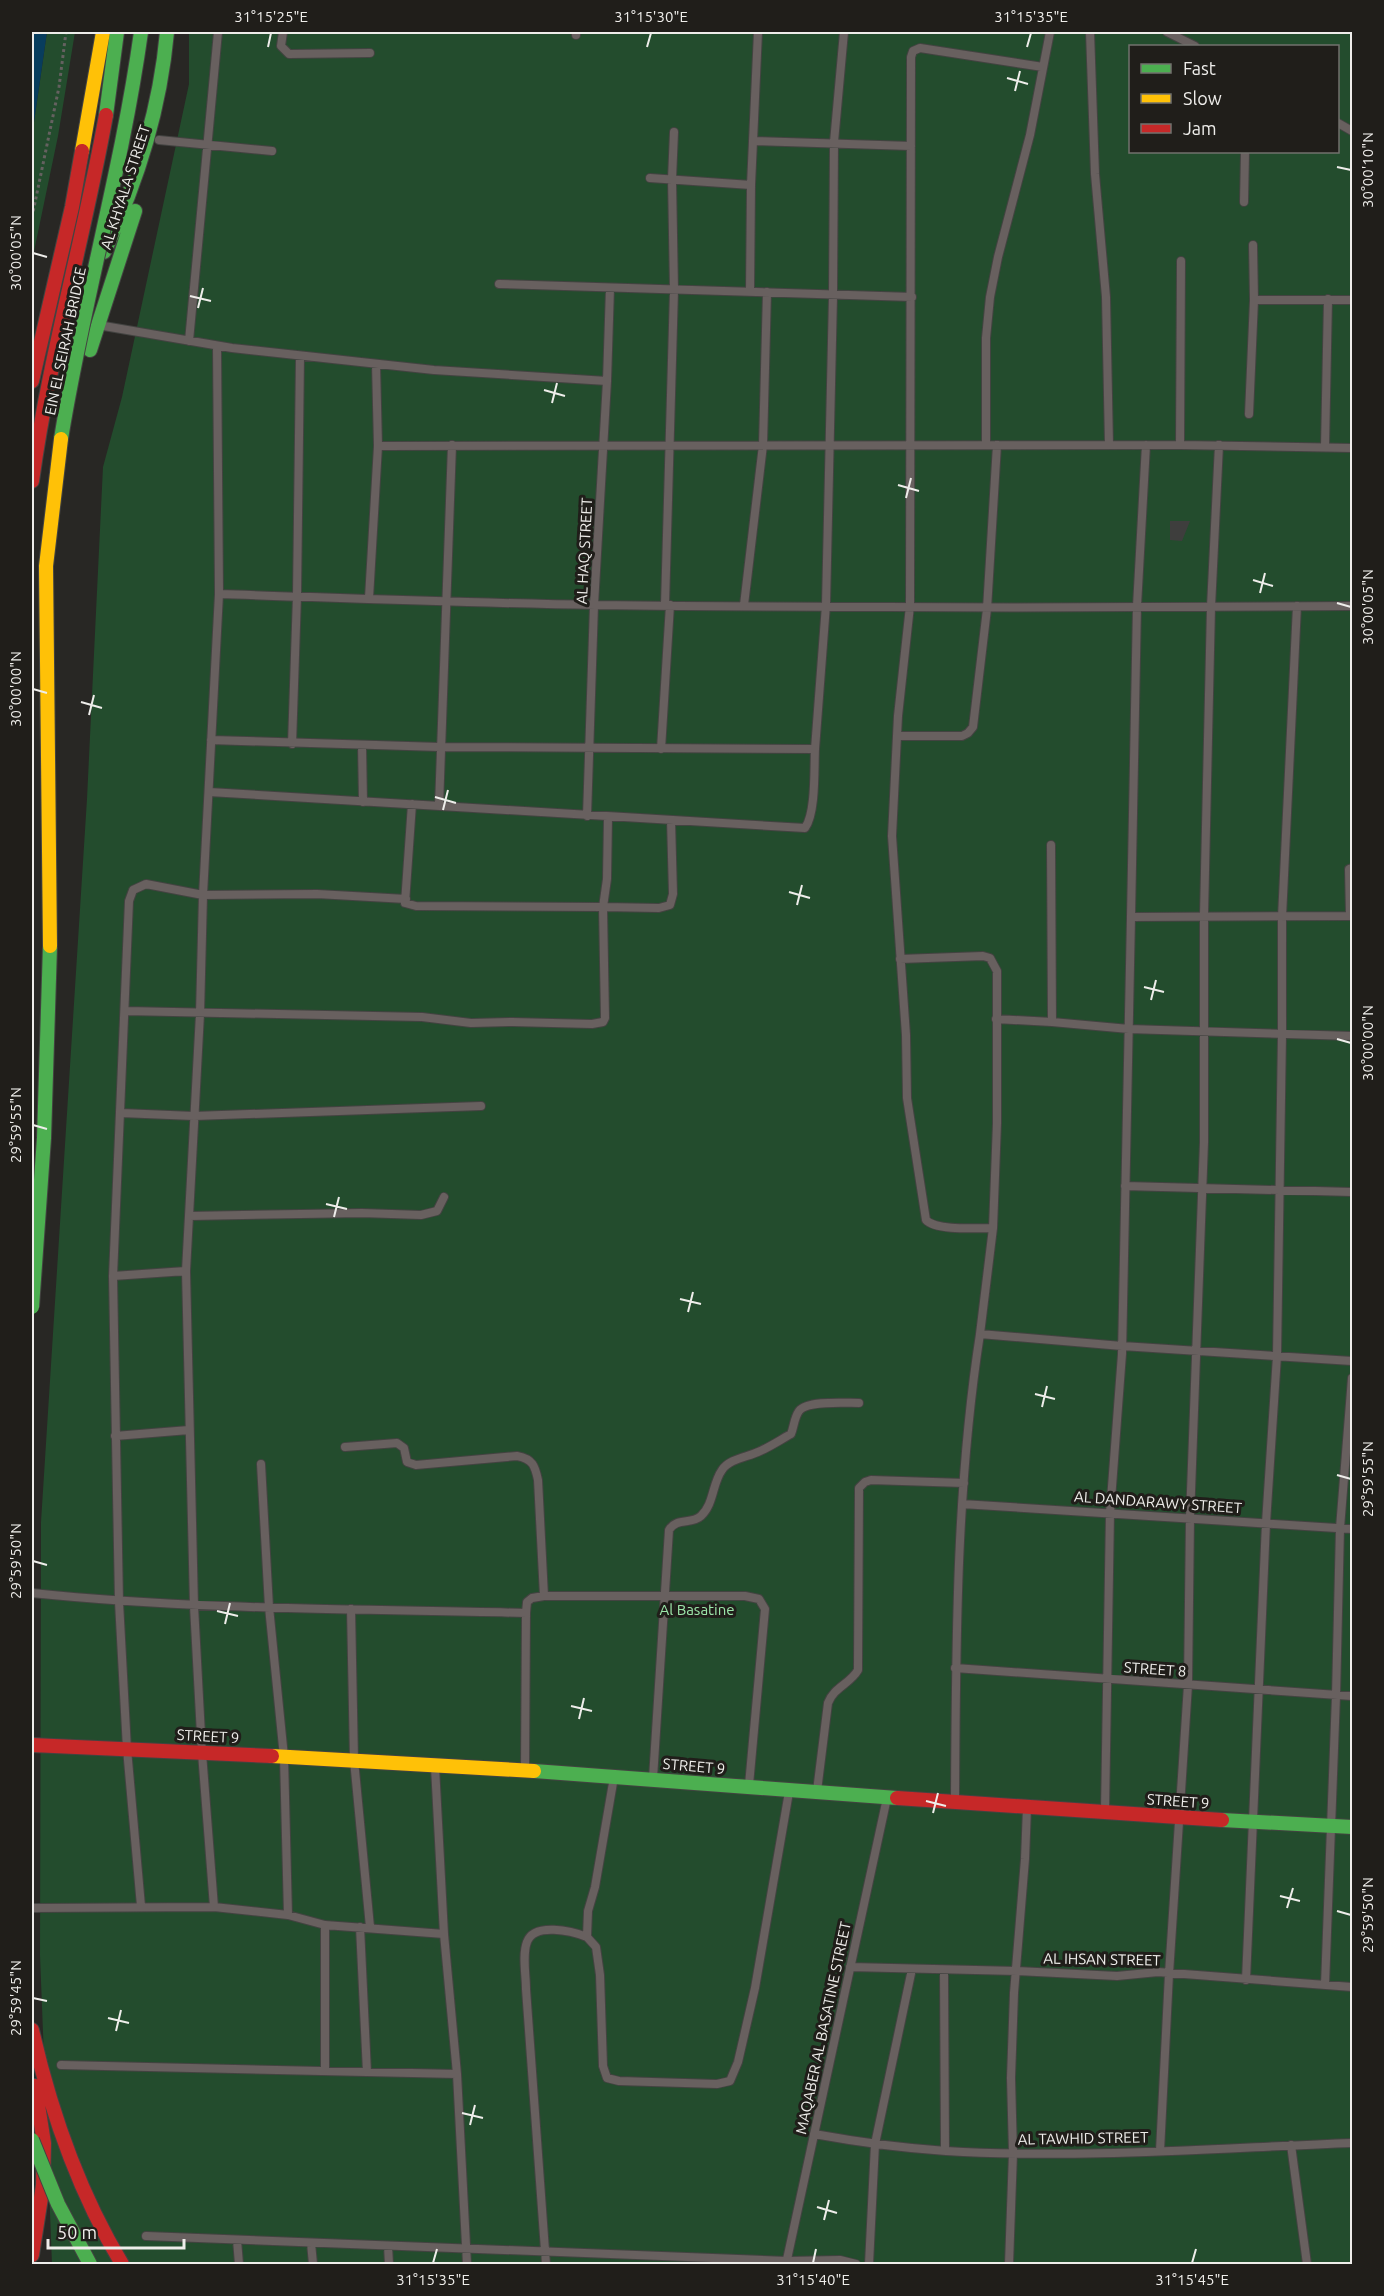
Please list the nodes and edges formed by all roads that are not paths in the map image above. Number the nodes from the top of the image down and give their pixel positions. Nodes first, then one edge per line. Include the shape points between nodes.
1 (103, 32) edge
2 (117, 32) edge
3 (141, 32) edge
4 (167, 32) edge
5 (177, 32) edge
6 (218, 32) edge
7 (283, 32) edge
8 (758, 32) edge
9 (844, 32) edge
10 (1050, 32) edge
11 (1090, 32) edge
12 (1167, 32) edge
13 (1193, 45) edge
14 (370, 53) dead end
15 (1043, 67) junction
16 (1339, 123) edge
17 (1353, 130) edge
18 (674, 132) dead end
19 (159, 140) junction
20 (753, 141) junction
21 (834, 142) junction
22 (208, 145) junction
23 (911, 146) junction
24 (272, 151) dead end
25 (1245, 153) edge
26 (650, 178) dead end
27 (672, 179) junction
28 (751, 185) junction
29 (1244, 201) dead end
30 (1253, 245) dead end
31 (1181, 261) dead end
32 (97, 267) junction
33 (499, 284) dead end
34 (610, 288) junction
35 (674, 290) junction
36 (750, 292) junction
37 (767, 292) junction
38 (833, 296) junction
39 (912, 297) junction
40 (1254, 300) junction
41 (1328, 300) junction
42 (1353, 300) edge
43 (97, 325) junction
44 (189, 341) junction
45 (217, 346) junction
46 (300, 356) junction
47 (376, 364) junction
48 (32, 381) edge
49 (607, 381) junction
50 (1249, 414) dead end
51 (604, 444) junction
52 (669, 444) junction
53 (452, 445) junction
54 (763, 445) junction
55 (912, 445) junction
56 (986, 445) junction
57 (997, 445) junction
58 (1109, 445) junction
59 (1146, 445) junction
60 (1180, 445) junction
61 (1219, 445) junction
62 (378, 446) junction
63 (830, 446) junction
64 (1324, 447) junction
65 (1353, 448) edge
66 (32, 481) edge
67 (219, 594) junction
68 (297, 596) junction
69 (369, 598) junction
70 (445, 600) junction
71 (594, 605) junction
72 (667, 605) junction
73 (744, 605) junction
74 (826, 605) junction
75 (910, 606) junction
76 (1137, 606) junction
77 (1297, 606) junction
78 (1353, 606) edge
79 (1211, 607) junction
80 (987, 609) junction
81 (897, 736) junction
82 (211, 740) junction
83 (292, 744) junction
84 (362, 745) junction
85 (440, 747) junction
86 (589, 748) junction
87 (661, 749) junction
88 (815, 749) junction
89 (209, 792) junction
90 (363, 802) junction
91 (412, 804) junction
92 (439, 806) junction
93 (587, 816) junction
94 (608, 817) junction
95 (671, 820) junction
96 (1051, 844) dead end
97 (1353, 868) edge
98 (203, 895) junction
99 (406, 899) junction
100 (603, 907) junction
101 (1204, 915) junction
102 (1351, 916) edge
103 (1131, 917) junction
104 (1282, 917) junction
105 (900, 959) junction
106 (126, 1011) junction
107 (200, 1014) junction
108 (996, 1019) junction
109 (1052, 1022) junction
110 (1129, 1029) junction
111 (1205, 1032) junction
112 (1282, 1034) junction
113 (1353, 1036) edge
114 (481, 1106) dead end
115 (121, 1113) junction
116 (194, 1116) junction
117 (32, 1174) edge
118 (1125, 1186) junction
119 (1202, 1188) junction
120 (1279, 1191) junction
121 (1353, 1192) edge
122 (444, 1197) dead end
123 (189, 1216) junction
124 (993, 1228) junction
125 (186, 1271) junction
126 (113, 1276) junction
127 (32, 1308) edge
128 (980, 1334) junction
129 (1122, 1346) junction
130 (1198, 1351) junction
131 (1277, 1356) junction
132 (1353, 1361) edge
133 (1353, 1378) edge
134 (859, 1403) dead end
135 (189, 1430) junction
136 (115, 1436) junction
137 (345, 1447) dead end
138 (261, 1464) dead end
139 (964, 1483) junction
140 (962, 1504) junction
141 (1110, 1513) junction
142 (1190, 1518) junction
143 (1266, 1523) junction
144 (1340, 1528) junction
145 (1353, 1529) edge
146 (32, 1593) edge
147 (664, 1595) junction
148 (544, 1596) junction
149 (119, 1602) junction
150 (194, 1606) junction
151 (269, 1607) junction
152 (351, 1609) junction
153 (526, 1612) junction
154 (955, 1668) junction
155 (1107, 1679) junction
156 (1188, 1685) junction
157 (1259, 1690) junction
158 (1336, 1696) junction
159 (1353, 1696) edge
160 (32, 1745) edge
161 (127, 1749) junction
162 (202, 1753) junction
163 (284, 1756) junction
164 (354, 1760) junction
165 (435, 1766) junction
166 (525, 1771) junction
167 (614, 1776) junction
168 (653, 1779) junction
169 (748, 1788) junction
170 (790, 1791) junction
171 (817, 1792) junction
172 (887, 1796) junction
173 (955, 1801) junction
174 (1027, 1806) junction
175 (1105, 1812) junction
176 (1180, 1818) junction
177 (1254, 1822) junction
178 (1331, 1826) junction
179 (1353, 1827) edge
180 (141, 1906) junction
181 (214, 1907) junction
182 (32, 1908) edge
183 (288, 1915) junction
184 (325, 1925) junction
185 (360, 1927) junction
186 (370, 1927) junction
187 (444, 1934) junction
188 (587, 1937) junction
189 (850, 1967) junction
190 (912, 1969) junction
191 (944, 1970) junction
192 (1017, 1971) junction
193 (1169, 1974) junction
194 (1246, 1980) junction
195 (1325, 1985) junction
196 (1353, 1987) edge
197 (32, 2030) edge
198 (62, 2065) dead end
199 (32, 2068) edge
200 (325, 2071) junction
201 (367, 2072) junction
202 (457, 2074) junction
203 (814, 2134) junction
204 (32, 2140) edge
205 (1353, 2143) edge
206 (875, 2144) junction
207 (1291, 2145) junction
208 (945, 2151) junction
209 (1160, 2151) junction
210 (1013, 2153) junction
211 (146, 2236) dead end
212 (237, 2240) junction
213 (311, 2243) junction
214 (388, 2246) junction
215 (466, 2249) junction
216 (545, 2252) junction
217 (32, 2255) edge
218 (660, 2260) edge
219 (786, 2263) edge
220 (90, 2265) edge
221 (122, 2265) edge
222 (239, 2265) edge
223 (313, 2265) edge
224 (389, 2265) edge
225 (467, 2265) edge
226 (546, 2265) edge
227 (856, 2265) edge
228 (869, 2265) edge
229 (1009, 2265) edge
230 (1307, 2265) edge

1 - 48 main road, EIN EL SEIRAH BRIDGE via 78,176
2 - 66 main road, AL KHYALA STREET via 91,187 48,372
3 - 32 main road, EIN EL SEIRAH BRIDGE, bridge via 129,118
4 - 32 main road via 161,91 145,157
5 - 19 main road, AL KHYALA STREET
6 - 22 lane
7 - 14 lane via 281,46 289,54
8 - 20 lane
9 - 21 lane
10 - 15 lane
11 - 58 lane via 1095,174 1106,297
12 - 13 lane
15 - 23 lane via 915,49 910,57
15 - 56 lane via 990,297
16 - 17 lane
18 - 27 lane
19 - 22 lane
19 - 43 main road, AL KHYALA STREET
20 - 21 lane
20 - 28 lane
21 - 23 lane
21 - 38 lane
22 - 24 lane
22 - 44 lane
23 - 39 lane
25 - 29 lane
26 - 27 lane
27 - 28 lane
27 - 35 lane
28 - 36 lane
30 - 40 lane
31 - 60 lane
32 - 127 main road, EIN EL SEIRAH BRIDGE, bridge via 65,416 46,567 50,970
33 - 34 lane
34 - 35 lane
34 - 49 lane, AL HAQ STREET
35 - 36 lane
35 - 52 lane
36 - 37 lane
37 - 38 lane
37 - 54 lane
38 - 39 lane
38 - 63 lane
39 - 55 lane
40 - 41 lane
40 - 50 lane
41 - 42 lane
41 - 64 lane
43 - 44 lane
43 - 117 main road, AL KHYALA STREET via 67,454 58,528
44 - 45 lane
45 - 46 lane
45 - 67 lane
46 - 47 lane
46 - 68 lane
47 - 49 lane
47 - 62 lane
49 - 51 lane, AL HAQ STREET
51 - 52 lane
51 - 53 lane
51 - 71 lane, AL HAQ STREET
52 - 54 lane
52 - 72 lane
53 - 62 lane
53 - 70 lane
54 - 63 lane
54 - 73 lane
55 - 56 lane
55 - 63 lane
55 - 75 lane
56 - 57 lane
57 - 58 lane
57 - 80 lane
58 - 59 lane
59 - 60 lane
59 - 76 lane
60 - 61 lane
61 - 64 lane
61 - 79 lane
62 - 69 lane
63 - 74 lane
64 - 65 lane
67 - 68 lane
67 - 82 lane
68 - 69 lane
68 - 83 lane
69 - 70 lane
70 - 71 lane
70 - 85 lane
71 - 72 lane
71 - 86 lane, AL HAQ STREET
72 - 73 lane
72 - 87 lane
73 - 74 lane
74 - 75 lane
74 - 88 lane
75 - 80 lane
75 - 81 lane
76 - 79 lane
76 - 80 lane
76 - 103 lane
77 - 78 lane
77 - 79 lane
77 - 104 lane
79 - 101 lane
80 - 81 lane via 975,720 969,734
81 - 105 lane via 892,836
82 - 83 lane
82 - 89 lane
83 - 84 lane
84 - 85 lane
84 - 90 lane
85 - 86 lane
85 - 92 lane
86 - 87 lane
86 - 93 lane, AL HAQ STREET
87 - 88 lane
88 - 95 lane via 812,804 805,828
89 - 90 lane
89 - 98 lane
90 - 91 lane
91 - 92 lane
91 - 99 lane
92 - 93 lane
93 - 94 lane
94 - 95 lane
94 - 100 lane via 608,879
95 - 100 lane via 670,904 659,908
96 - 109 lane
97 - 102 lane via 1349,869
98 - 99 lane via 317,894
98 - 106 lane via 146,884 133,890 127,926
98 - 107 lane
99 - 100 lane via 407,905 416,906
100 - 107 lane via 603,1022 471,1023 422,1017
101 - 103 lane
101 - 104 lane
101 - 111 lane
102 - 104 lane
103 - 110 lane
104 - 112 lane
105 - 108 lane via 990,958 997,971
105 - 124 lane via 907,1098 926,1220 940,1227
106 - 107 lane
106 - 115 lane
107 - 116 lane
108 - 109 lane
108 - 124 lane
109 - 110 lane
110 - 111 lane
110 - 118 lane
111 - 112 lane
111 - 119 lane
112 - 113 lane
112 - 120 lane
114 - 116 lane
115 - 116 lane
115 - 126 lane
116 - 123 lane
118 - 119 lane
118 - 129 lane
119 - 120 lane
119 - 130 lane
120 - 121 lane
120 - 131 lane
122 - 123 lane via 437,1211 421,1215
123 - 125 lane
124 - 128 lane
125 - 126 lane
125 - 135 lane
126 - 136 lane
128 - 129 lane
128 - 139 lane
129 - 130 lane
129 - 141 lane
130 - 131 lane
130 - 142 lane
131 - 132 lane
131 - 143 lane
133 - 144 lane
134 - 147 lane via 803,1407 791,1434 724,1467 703,1515 696,1520 677,1522 669,1530
135 - 136 lane
135 - 150 lane
136 - 149 lane
137 - 148 lane via 397,1443 404,1448 407,1461 416,1466 517,1456 529,1459 535,1466 537,1480
138 - 151 lane
139 - 140 lane
139 - 171 lane via 871,1480 859,1488 858,1670 833,1692 828,1703
140 - 141 lane, AL DANDARAWY STREET
140 - 154 lane
141 - 142 lane, AL DANDARAWY STREET
141 - 155 lane
142 - 143 lane, AL DANDARAWY STREET
142 - 156 lane
143 - 144 lane, AL DANDARAWY STREET
143 - 157 lane
144 - 145 lane, AL DANDARAWY STREET
144 - 158 lane
146 - 149 lane
147 - 148 lane
147 - 168 lane
147 - 169 lane via 745,1596 763,1603 765,1616
148 - 153 lane via 527,1602
149 - 150 lane
149 - 161 lane
150 - 151 lane
150 - 162 lane
151 - 152 lane
151 - 163 lane
152 - 153 lane
152 - 164 lane
153 - 166 lane
154 - 155 lane, STREET 8
154 - 173 lane
155 - 156 lane, STREET 8
155 - 175 lane
156 - 157 lane, STREET 8
156 - 176 lane
157 - 158 lane, STREET 8
157 - 177 lane
158 - 159 lane, STREET 8
158 - 178 lane
160 - 161 main road, STREET 9
161 - 162 main road, STREET 9
161 - 180 lane
162 - 163 main road, STREET 9
162 - 181 lane
163 - 164 main road, STREET 9
163 - 183 lane
164 - 165 main road, STREET 9
164 - 186 lane
165 - 166 main road, STREET 9
165 - 187 lane
166 - 167 main road, STREET 9
167 - 168 main road, STREET 9
167 - 188 lane via 588,1911
168 - 169 main road, STREET 9
169 - 170 main road, STREET 9
170 - 171 main road, STREET 9
170 - 188 lane via 755,1988 730,2081 619,2082 607,2078 603,2066 598,1956
171 - 172 main road, STREET 9
172 - 173 main road, STREET 9
172 - 189 lane, MAQABER AL BASATINE STREET
173 - 174 main road, STREET 9
174 - 175 main road, STREET 9
174 - 192 lane
175 - 176 main road, STREET 9
176 - 177 main road, STREET 9
176 - 193 lane
177 - 178 main road, STREET 9
177 - 194 lane
178 - 179 main road, STREET 9
178 - 195 lane
180 - 181 lane
180 - 182 lane
181 - 183 lane
183 - 184 lane
184 - 185 lane
184 - 200 lane
185 - 186 lane
185 - 201 lane
186 - 187 lane
187 - 202 lane
188 - 216 lane via 554,1929 532,1935 526,1947
189 - 190 lane, AL IHSAN STREET
189 - 203 lane, MAQABER AL BASATINE STREET
190 - 191 lane, AL IHSAN STREET
190 - 206 lane
191 - 192 lane, AL IHSAN STREET
191 - 208 lane
192 - 193 lane, AL IHSAN STREET via 1103,1976
192 - 210 lane via 1011,2078
193 - 194 lane, AL IHSAN STREET
193 - 209 lane
194 - 195 lane, AL IHSAN STREET
195 - 196 lane, AL IHSAN STREET
197 - 221 main road via 73,2168
198 - 200 lane
199 - 217 main road via 44,2143 43,2185
200 - 201 lane
201 - 202 lane
202 - 215 lane
203 - 206 lane, AL TAWHID STREET
203 - 219 lane, MAQABER AL BASATINE STREET
204 - 220 main road, bridge via 54,2196
205 - 207 lane, AL TAWHID STREET
206 - 208 lane, AL TAWHID STREET
206 - 228 lane
207 - 209 lane, AL TAWHID STREET
207 - 230 lane
208 - 210 lane, AL TAWHID STREET
209 - 210 lane, AL TAWHID STREET
210 - 229 lane
211 - 212 lane
212 - 213 lane
212 - 222 lane
213 - 214 lane
213 - 223 lane
214 - 215 lane
214 - 224 lane
215 - 216 lane
215 - 225 lane
216 - 218 lane
216 - 226 lane
218 - 219 lane
219 - 227 lane via 840,2260

